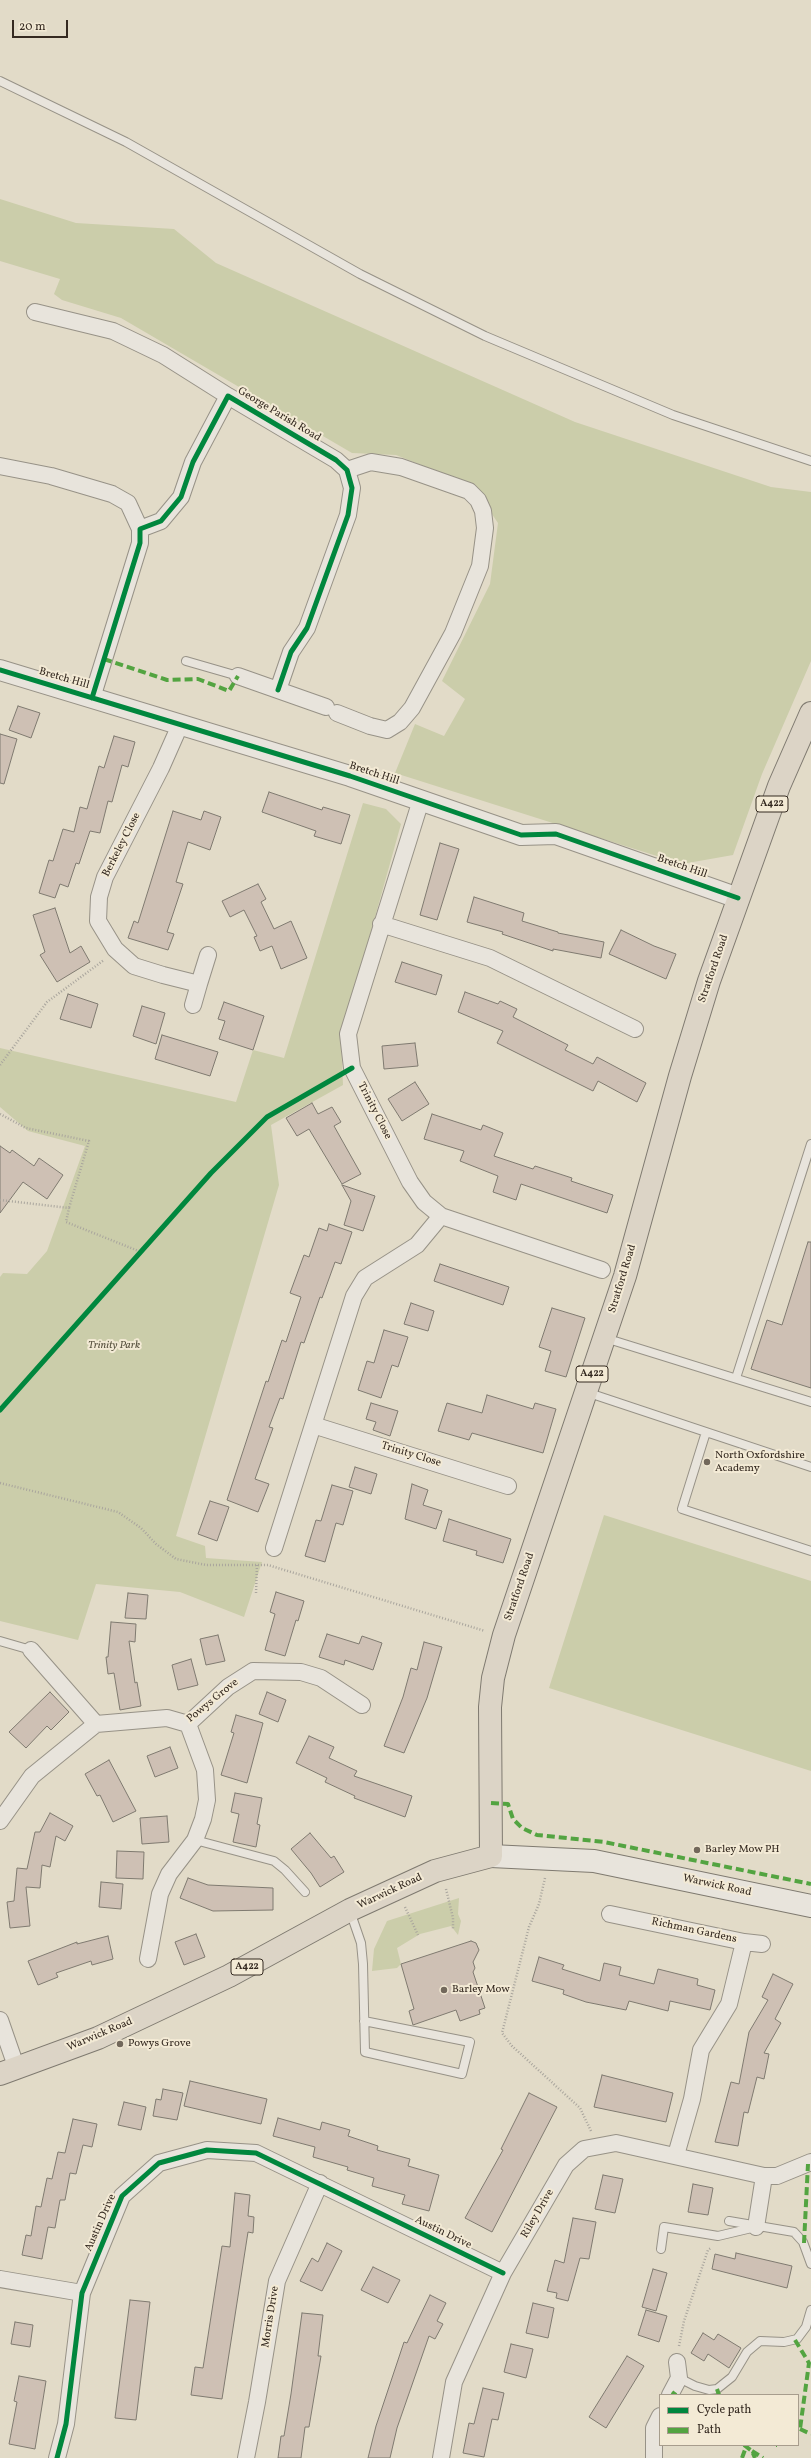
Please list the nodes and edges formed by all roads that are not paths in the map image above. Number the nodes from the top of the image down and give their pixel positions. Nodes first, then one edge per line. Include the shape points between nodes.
1 (0, 81) edge
2 (35, 312) dead end
3 (228, 396) junction
4 (811, 461) edge
5 (0, 466) edge
6 (347, 470) junction
7 (140, 529) junction
8 (186, 661) dead end
9 (0, 670) edge
10 (238, 676) joint
11 (278, 690) junction
12 (92, 698) junction
13 (811, 713) edge
14 (180, 725) junction
15 (421, 800) junction
16 (738, 898) junction
17 (381, 924) junction
18 (208, 955) dead end
19 (199, 984) junction
20 (193, 1004) dead end
21 (635, 1029) dead end
22 (811, 1144) edge
23 (441, 1216) junction
24 (602, 1270) dead end
25 (605, 1338) junction
26 (736, 1378) junction
27 (586, 1392) junction
28 (811, 1402) edge
29 (313, 1425) junction
30 (706, 1432) junction
31 (811, 1467) edge
32 (508, 1486) dead end
33 (274, 1548) dead end
34 (811, 1551) edge
35 (0, 1640) edge
36 (32, 1650) joint
37 (362, 1705) dead end
38 (96, 1724) junction
39 (188, 1724) junction
40 (0, 1821) edge
41 (195, 1840) junction
42 (491, 1856) junction
43 (304, 1892) dead end
44 (811, 1906) edge
45 (350, 1910) junction
46 (610, 1914) dead end
47 (744, 1942) junction
48 (762, 1944) dead end
49 (148, 1959) dead end
50 (0, 2020) edge
51 (364, 2021) junction
52 (8, 2071) edge
53 (676, 2155) junction
54 (811, 2162) edge
55 (764, 2176) junction
56 (320, 2183) junction
57 (729, 2221) dead end
58 (756, 2227) junction
59 (661, 2249) dead end
60 (811, 2264) edge
61 (503, 2273) junction
62 (0, 2280) edge
63 (82, 2293) junction
64 (811, 2310) edge
65 (677, 2362) road end
66 (679, 2378) junction
67 (671, 2394) edge
68 (659, 2418) edge
69 (57, 2458) edge
70 (246, 2458) edge
71 (441, 2458) edge
72 (654, 2458) edge

1 - 4 lane via 126,142 360,274 485,336 673,415
2 - 3 street, George Parish Road via 113,331 163,355
3 - 6 street, George Parish Road via 336,460
3 - 7 street, George Parish Road via 193,462 180,497 161,521
5 - 7 street via 51,476 112,494 128,504
6 - 11 street via 352,488 348,515 307,628 291,652
6 - 11 street via 371,462 401,467 469,491 484,511 480,566 453,632 412,708 400,722 387,730 370,726
7 - 12 street via 140,543
8 - 10 lane
9 - 12 street, Bretch Hill
10 - 11 street
12 - 14 street, Bretch Hill
13 - 16 main road, Stratford Road / A422 via 779,786
14 - 15 street, Bretch Hill
14 - 19 street, Berkeley Close via 105,877 99,897 98,921 117,950 134,966
15 - 16 street, Bretch Hill via 521,835 556,834
15 - 17 street, Trinity Close
16 - 25 main road, Stratford Road / A422 via 680,1076 625,1276
17 - 21 street via 490,958
17 - 23 street, Trinity Close via 348,1034 348,1051 352,1068 410,1182 424,1202
18 - 19 street
19 - 20 street
22 - 26 lane
23 - 24 street, Trinity Close
23 - 29 street via 417,1244 365,1278 354,1296
25 - 26 lane
25 - 27 main road, Stratford Road / A422
26 - 28 lane
27 - 30 lane
27 - 42 main road, Stratford Road / A422 via 504,1635 493,1678 490,1707
29 - 32 street, Trinity Close
29 - 33 street
30 - 31 lane
30 - 34 lane via 682,1509
35 - 36 lane
36 - 38 street
37 - 39 street, Powys Grove via 321,1678 301,1672 253,1671 228,1687
38 - 39 street, Powys Grove via 167,1718
38 - 40 street via 32,1776
39 - 41 street via 205,1770 207,1800
41 - 43 lane via 274,1861
41 - 49 street via 169,1874 160,1894
42 - 44 main road, Warwick Road via 594,1861
42 - 45 main road, Warwick Road / A422 via 441,1870
45 - 51 lane via 361,1943
45 - 52 main road, Warwick Road / A422 via 229,1976 98,2038
46 - 47 street, Richman Gardens
47 - 48 street
47 - 53 street, Richman Gardens via 729,2004 701,2050 692,2099
50 - 52 street
51 - 51 lane via 365,2052 462,2074 470,2042
53 - 55 street, Riley Drive
53 - 61 street, Riley Drive via 616,2143 584,2149 566,2165
54 - 55 street, Riley Drive via 777,2176
55 - 58 street
56 - 61 street, Austin Drive
56 - 63 street, Austin Drive via 256,2153 207,2150 159,2164 122,2196
56 - 70 street, Morris Drive via 276,2281
57 - 58 lane
58 - 59 lane via 718,2236 664,2227
58 - 60 lane via 794,2232 803,2242
61 - 71 street, Riley Drive via 454,2382
62 - 63 street
63 - 69 street, Austin Drive via 66,2424
64 - 66 lane via 806,2327 797,2339 784,2342 760,2341 746,2352 732,2377 717,2389 709,2390 695,2386
65 - 66 street
66 - 67 street
68 - 72 street via 654,2428

